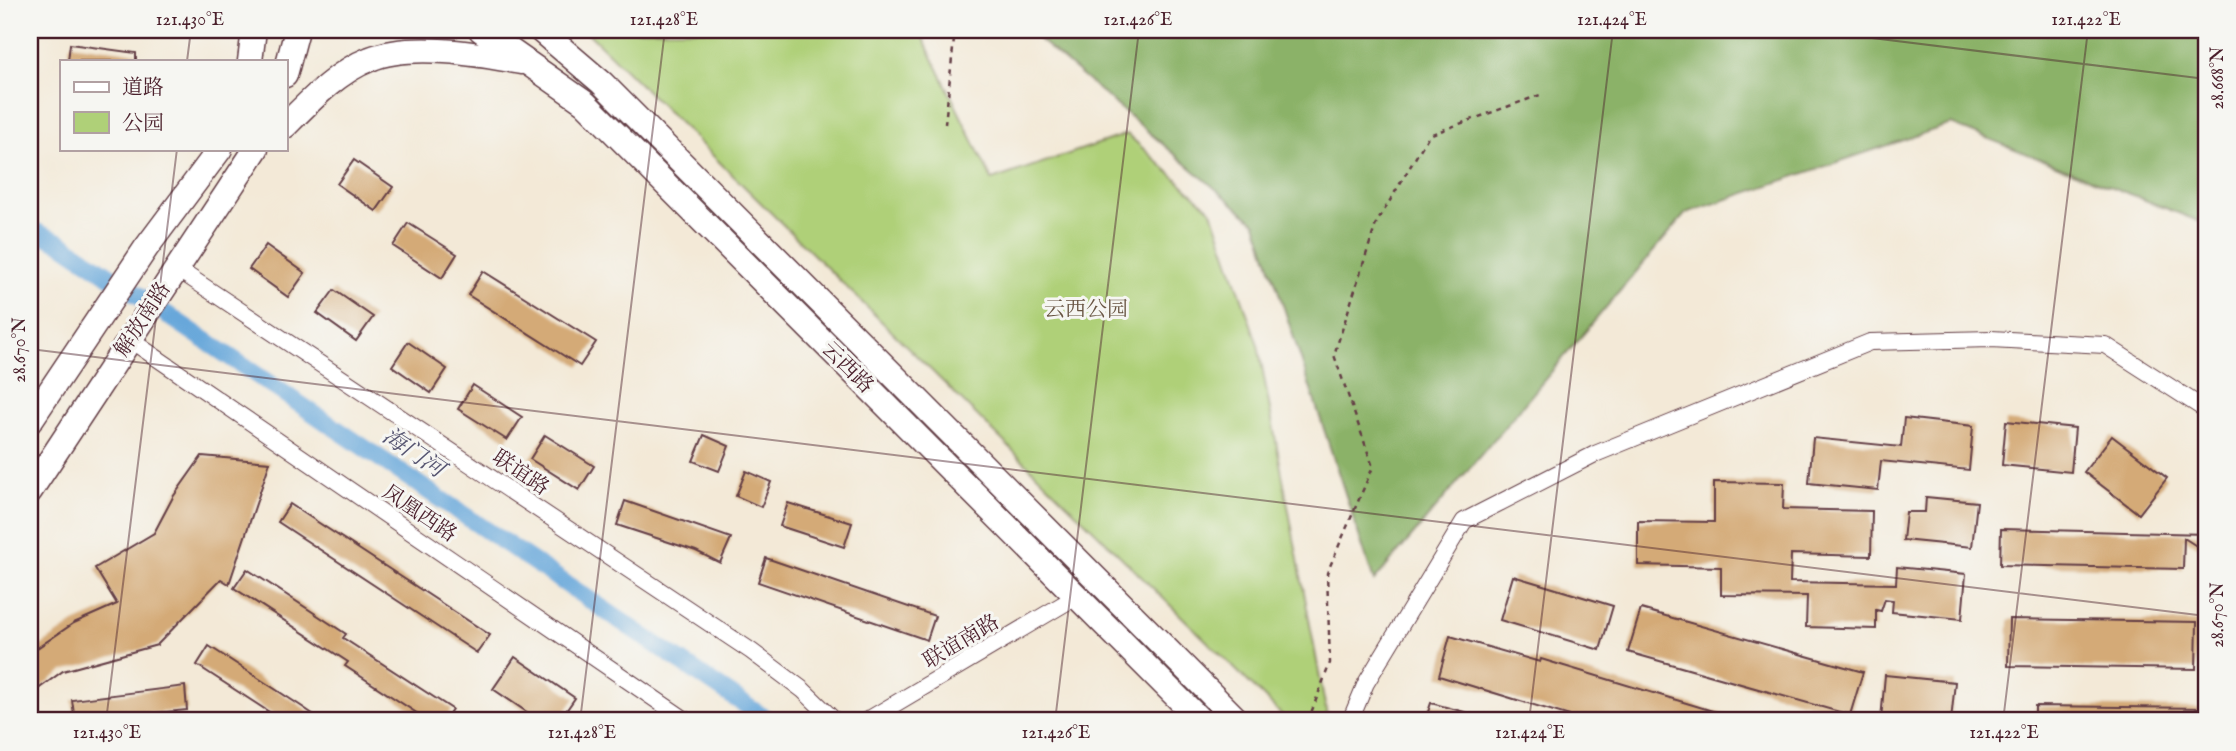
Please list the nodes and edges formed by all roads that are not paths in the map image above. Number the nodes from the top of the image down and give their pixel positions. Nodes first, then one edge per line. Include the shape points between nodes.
1 (254, 30) edge
2 (298, 30) edge
3 (481, 30) edge
4 (542, 31) edge
5 (250, 60) edge
6 (530, 64) junction
7 (287, 68) edge
8 (287, 124) edge
9 (219, 150) edge
10 (255, 154) edge
11 (172, 275) junction
12 (131, 336) junction
13 (2206, 410) edge
14 (30, 421) edge
15 (30, 491) edge
16 (1076, 596) junction
17 (687, 721) edge
18 (835, 721) edge
19 (866, 721) edge
20 (1201, 721) edge
21 (1238, 721) edge
22 (1350, 721) edge

1 - 5 main road
2 - 7 main road
3 - 6 main road, 云西路
4 - 21 main road, 云西路 via 602,83
6 - 8 main road via 486,56 385,54 327,86
6 - 16 main road, 云西路 via 585,103
9 - 14 main road, 解放南路
10 - 11 main road, 解放南路
11 - 12 main road, 解放南路
11 - 18 street, 联谊路 via 751,651
12 - 15 main road, 解放南路
12 - 17 street, 凤凰西路
13 - 22 street via 2105,345 1991,339 1870,342 1595,454 1464,522 1366,684
16 - 19 street, 联谊南路
16 - 20 main road, 云西路

